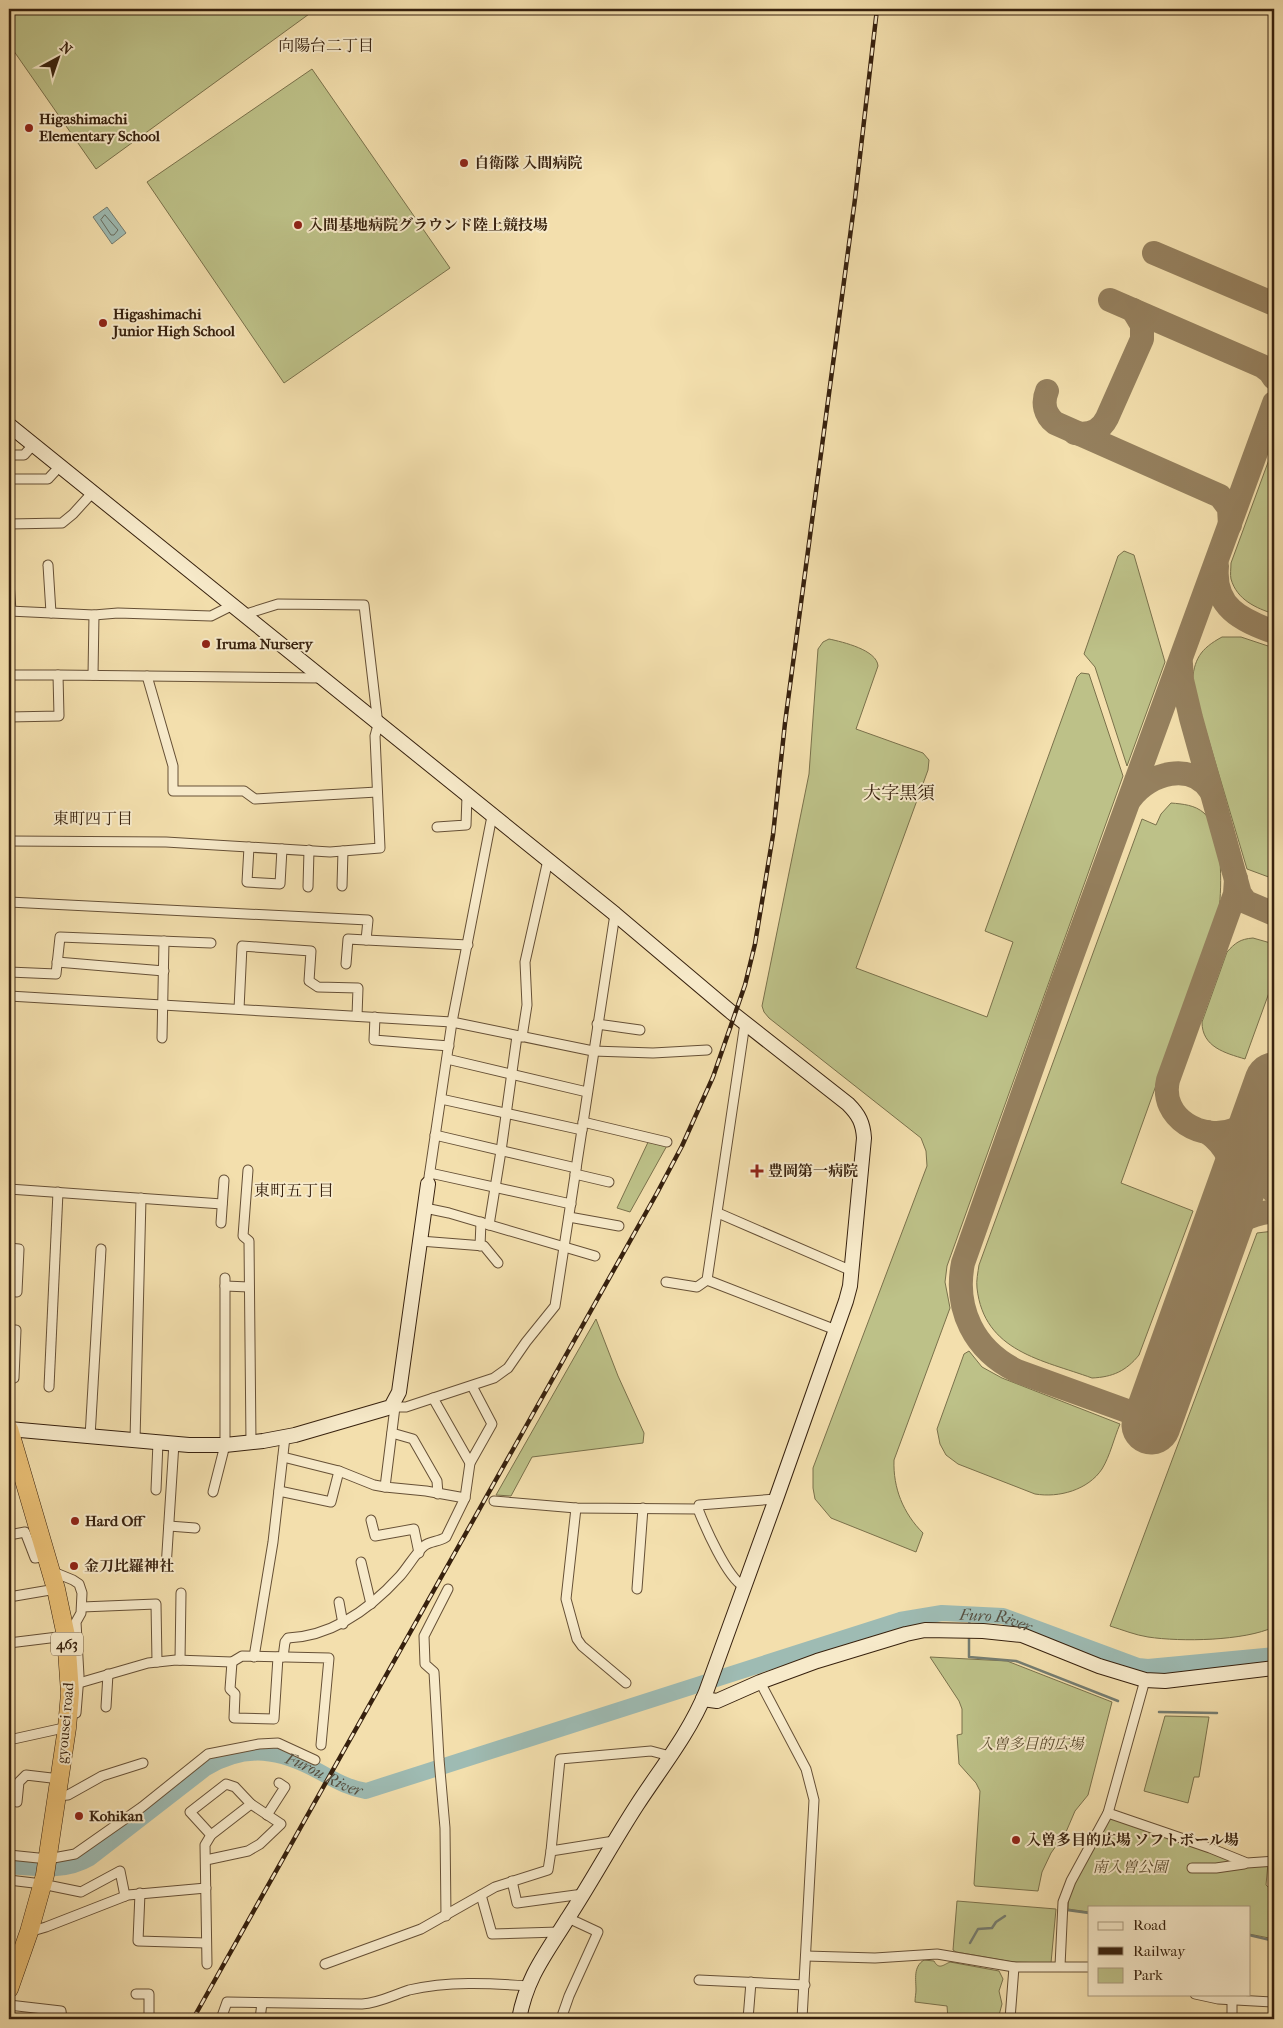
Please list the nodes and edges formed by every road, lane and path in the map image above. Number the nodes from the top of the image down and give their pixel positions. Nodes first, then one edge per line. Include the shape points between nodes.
1 (9, 425) edge
2 (33, 445) junction
3 (9, 455) edge
4 (60, 466) junction
5 (9, 479) edge
6 (93, 492) junction
7 (9, 524) edge
8 (48, 565) dead end
9 (9, 582) edge
10 (231, 606) junction
11 (10, 611) edge
12 (51, 613) junction
13 (94, 615) junction
14 (243, 615) junction
15 (9, 675) edge
16 (58, 675) junction
17 (93, 675) junction
18 (147, 676) junction
19 (321, 678) junction
20 (9, 717) edge
21 (378, 725) junction
22 (378, 792) junction
23 (467, 796) junction
24 (492, 816) junction
25 (438, 827) dead end
26 (9, 842) edge
27 (249, 846) junction
28 (282, 849) junction
29 (309, 850) junction
30 (343, 851) junction
31 (548, 860) junction
32 (342, 886) dead end
33 (308, 887) dead end
34 (9, 902) edge
35 (615, 914) junction
36 (366, 940) junction
37 (164, 941) junction
38 (211, 943) dead end
39 (468, 945) junction
40 (57, 962) junction
41 (346, 964) dead end
42 (164, 971) junction
43 (9, 972) edge
44 (9, 996) edge
45 (163, 1004) junction
46 (239, 1009) junction
47 (357, 1016) junction
48 (375, 1017) junction
49 (452, 1022) junction
50 (745, 1023) junction
51 (597, 1024) junction
52 (640, 1030) dead end
53 (519, 1036) junction
54 (162, 1038) dead end
55 (449, 1046) junction
56 (593, 1050) junction
57 (707, 1050) dead end
58 (447, 1059) junction
59 (512, 1074) junction
60 (587, 1092) junction
61 (440, 1099) junction
62 (507, 1113) junction
63 (582, 1126) junction
64 (435, 1136) junction
65 (667, 1142) dead end
66 (501, 1151) junction
67 (248, 1170) dead end
68 (576, 1171) junction
69 (429, 1179) junction
70 (224, 1180) dead end
71 (609, 1182) dead end
72 (496, 1188) junction
73 (9, 1189) edge
74 (58, 1192) junction
75 (141, 1198) junction
76 (222, 1204) junction
77 (571, 1204) junction
78 (425, 1208) junction
79 (718, 1213) junction
80 (569, 1217) junction
81 (220, 1223) dead end
82 (485, 1224) junction
83 (619, 1226) dead end
84 (420, 1242) junction
85 (480, 1246) junction
86 (9, 1248) edge
87 (564, 1248) junction
88 (100, 1249) dead end
89 (595, 1256) dead end
90 (498, 1263) dead end
91 (852, 1271) junction
92 (708, 1280) junction
93 (666, 1282) dead end
94 (249, 1287) junction
95 (9, 1291) edge
96 (9, 1330) edge
97 (836, 1330) junction
98 (9, 1380) edge
99 (472, 1386) junction
100 (49, 1387) dead end
101 (433, 1398) junction
102 (393, 1407) junction
103 (9, 1429) edge
104 (392, 1434) junction
105 (90, 1437) junction
106 (285, 1437) junction
107 (135, 1440) junction
108 (158, 1442) junction
109 (251, 1442) junction
110 (174, 1444) junction
111 (225, 1445) junction
112 (283, 1457) junction
113 (470, 1463) junction
114 (339, 1471) junction
115 (386, 1487) junction
116 (156, 1490) dead end
117 (279, 1491) junction
118 (213, 1492) dead end
119 (438, 1494) junction
120 (465, 1498) junction
121 (776, 1499) junction
122 (494, 1501) dead end
123 (576, 1508) junction
124 (643, 1508) junction
125 (698, 1509) junction
126 (371, 1520) dead end
127 (169, 1526) junction
128 (195, 1528) dead end
129 (9, 1535) edge
130 (419, 1553) junction
131 (361, 1562) dead end
132 (49, 1564) junction
133 (166, 1568) dead end
134 (743, 1586) junction
135 (56, 1589) junction
136 (638, 1589) dead end
137 (448, 1590) dead end
138 (181, 1593) dead end
139 (9, 1598) edge
140 (338, 1602) dead end
141 (371, 1604) junction
142 (82, 1607) junction
143 (343, 1624) junction
144 (66, 1636) junction
145 (9, 1643) edge
146 (254, 1657) junction
147 (280, 1657) junction
148 (180, 1660) junction
149 (157, 1662) junction
150 (232, 1662) junction
151 (1274, 1668) edge
152 (108, 1674) junction
153 (1144, 1680) junction
154 (760, 1682) junction
155 (79, 1683) junction
156 (626, 1683) dead end
157 (704, 1695) junction
158 (106, 1707) dead end
159 (67, 1728) junction
160 (9, 1740) edge
161 (321, 1744) dead end
162 (670, 1756) junction
163 (315, 1760) dead end
164 (143, 1763) dead end
165 (279, 1783) dead end
166 (58, 1788) junction
167 (17, 1802) dead end
168 (251, 1804) junction
169 (1108, 1813) junction
170 (267, 1814) junction
171 (210, 1835) junction
172 (614, 1841) junction
173 (551, 1851) junction
174 (9, 1855) edge
175 (206, 1860) junction
176 (1274, 1861) edge
177 (1247, 1863) junction
178 (1192, 1868) dead end
179 (46, 1871) junction
180 (9, 1880) edge
181 (512, 1881) junction
182 (206, 1888) junction
183 (140, 1893) junction
184 (583, 1894) junction
185 (481, 1895) junction
186 (125, 1896) junction
187 (446, 1916) junction
188 (568, 1918) junction
189 (29, 1932) junction
190 (559, 1932) junction
191 (206, 1943) junction
192 (806, 1956) junction
193 (207, 1964) dead end
194 (326, 1964) dead end
195 (1014, 1966) junction
196 (1060, 1966) junction
197 (1088, 1967) edge
198 (700, 1980) dead end
199 (751, 1982) junction
200 (805, 1984) junction
201 (528, 1986) junction
202 (9, 1988) edge
203 (136, 1994) dead end
204 (1204, 1996) edge
205 (1232, 2000) junction
206 (1274, 2002) edge
207 (262, 2003) junction
208 (9, 2005) edge
209 (62, 2019) edge
210 (149, 2019) edge
211 (221, 2019) edge
212 (260, 2019) edge
213 (519, 2019) edge
214 (560, 2019) edge
215 (748, 2019) edge
216 (802, 2019) edge
217 (1010, 2019) edge
218 (1232, 2019) edge

1 - 2 street
2 - 3 street via 24,455
2 - 4 street
4 - 5 street via 48,479
4 - 6 street
6 - 7 street via 62,523
6 - 10 street
8 - 12 street
9 - 11 street
10 - 13 street via 211,616
10 - 14 street
11 - 12 street
12 - 13 street
13 - 17 street
14 - 19 street
14 - 21 street via 278,604 364,605
15 - 16 street
16 - 17 street
16 - 20 street via 59,716
17 - 18 street
18 - 19 street
18 - 22 street via 173,766 172,791 244,791 255,799
19 - 21 street
21 - 22 street via 375,736
21 - 23 street
22 - 30 street via 380,848
23 - 24 street
23 - 25 street via 466,825
24 - 31 street
24 - 39 street
26 - 27 street via 166,842
27 - 28 street
27 - 28 street via 247,882 280,884
28 - 29 street
29 - 30 street
29 - 33 street
30 - 32 street
31 - 35 street
31 - 53 street via 526,962 527,1005
34 - 36 street via 368,920
35 - 50 street
35 - 51 street
36 - 39 street
36 - 41 street via 348,939
37 - 38 street
37 - 40 street via 60,937
37 - 42 street
39 - 49 street
40 - 42 street
40 - 43 street via 56,974
42 - 45 street
44 - 45 street
45 - 46 street
45 - 54 street
46 - 47 street
46 - 47 street via 242,946 311,951 309,980 318,987 358,988
47 - 48 street
48 - 49 street
48 - 55 street via 374,1040
49 - 53 street
49 - 55 street
50 - 79 street
50 - 91 street via 848,1104 863,1126
51 - 52 street
51 - 56 street
53 - 56 street
53 - 59 street
55 - 58 street
56 - 57 street via 653,1054
56 - 60 street
58 - 59 street
58 - 61 street
59 - 60 street
59 - 62 street
60 - 63 street
61 - 62 street
61 - 64 street
62 - 63 street
62 - 66 street
63 - 65 street
63 - 68 street
64 - 66 street
64 - 69 street
66 - 68 street
66 - 72 street
67 - 94 street via 243,1236 249,1241
68 - 71 street
68 - 77 street
69 - 72 street
69 - 78 street
70 - 76 street
72 - 77 street
72 - 82 street
73 - 74 street
74 - 75 street
74 - 100 street
75 - 76 street
75 - 107 street
76 - 81 street
77 - 80 street
78 - 82 street
78 - 84 street
79 - 91 street
79 - 92 street
80 - 83 street
80 - 87 street
82 - 85 street
82 - 87 street
84 - 85 street
84 - 102 street via 399,1392
85 - 90 street via 484,1246
86 - 95 street via 20,1249 17,1292
87 - 89 street
87 - 99 street via 555,1306 508,1368 494,1378
88 - 105 street
91 - 97 street
92 - 93 street via 697,1288
92 - 97 street
94 - 109 street
94 - 111 street via 225,1282
96 - 98 street via 16,1330 14,1378
97 - 121 street
99 - 101 street
99 - 113 street via 492,1424
101 - 102 street
101 - 113 street
102 - 104 street
102 - 106 street
103 - 105 street
103 - 132 highway, gyousei road / 463
104 - 115 street
104 - 119 street via 412,1439 438,1481
105 - 107 street
106 - 109 street
106 - 112 street
107 - 108 street
108 - 110 street
108 - 116 street
109 - 111 street
110 - 111 street
110 - 127 street
111 - 118 street
112 - 114 street
112 - 117 street
113 - 120 street
114 - 115 street
114 - 117 street via 331,1502
115 - 119 street
117 - 146 street
119 - 120 street
120 - 130 street via 446,1537 425,1545
121 - 125 street via 699,1505
121 - 134 street
122 - 123 street
123 - 124 street
123 - 156 street via 566,1599 577,1639
124 - 125 street
124 - 136 street
125 - 134 street via 710,1539 734,1578
126 - 130 street via 375,1536 414,1529
127 - 128 street
127 - 133 street
129 - 132 street via 25,1532 35,1558
130 - 141 street
131 - 141 street
132 - 135 highway, gyousei road / 463
132 - 142 street via 79,1584
134 - 157 street
135 - 139 street
135 - 144 highway, gyousei road / 463
137 - 187 street via 424,1636 425,1664 434,1672 446,1828
138 - 148 street
140 - 143 street
141 - 143 street
142 - 149 street via 156,1604
142 - 155 street via 76,1622
143 - 147 street via 305,1637 288,1638
144 - 145 street
144 - 159 highway, gyousei road / 463 via 70,1693
146 - 147 street
146 - 150 street via 242,1656
147 - 150 street via 274,1719 234,1718 236,1694 230,1689
147 - 161 street via 329,1658
148 - 149 street
148 - 150 street
149 - 152 street
151 - 153 street via 1165,1681
152 - 155 street
152 - 158 street
153 - 154 street via 1123,1675 1022,1635 954,1629 906,1634 831,1656
153 - 169 street
154 - 157 street via 717,1701
154 - 192 street via 806,1769 814,1800
155 - 159 street via 75,1724
157 - 162 street via 690,1726
159 - 160 street
159 - 166 highway, gyousei road / 463
162 - 172 street
162 - 173 street via 651,1751 560,1759
163 - 179 street via 278,1744 259,1744 208,1754 142,1807
164 - 166 street via 102,1776 68,1795
165 - 170 street via 285,1787
166 - 167 street via 26,1776 19,1782
166 - 179 highway, gyousei road / 463
168 - 170 street
168 - 171 street
168 - 171 street via 235,1787 226,1784 190,1812
169 - 177 street
169 - 196 street via 1063,1902
170 - 175 street via 281,1824 260,1844 248,1851
171 - 175 street
172 - 173 street
172 - 184 street
173 - 181 street via 548,1870
174 - 179 street
175 - 182 street
176 - 177 street
177 - 178 street
179 - 180 street
179 - 186 street via 81,1892 120,1871
179 - 189 highway, gyousei road / 463
181 - 184 street via 517,1903
181 - 185 street
182 - 183 street
182 - 191 street
183 - 186 street
183 - 191 street via 138,1941
184 - 188 street
185 - 187 street
185 - 190 street via 492,1934
186 - 189 street
187 - 194 street via 421,1929
188 - 190 street
188 - 214 street via 598,1932
189 - 202 highway, gyousei road / 463
190 - 201 street
191 - 193 street
192 - 195 street via 875,1958 937,1954
192 - 200 street
195 - 196 street
195 - 217 street
196 - 197 street
198 - 199 street
199 - 200 street
199 - 215 street
200 - 216 street
201 - 207 street via 454,1984 409,1990 367,2004
201 - 213 street
203 - 210 street via 150,1994
204 - 205 street
205 - 206 street
205 - 218 street
207 - 211 street via 227,2002
207 - 212 street
208 - 209 street via 61,2011

